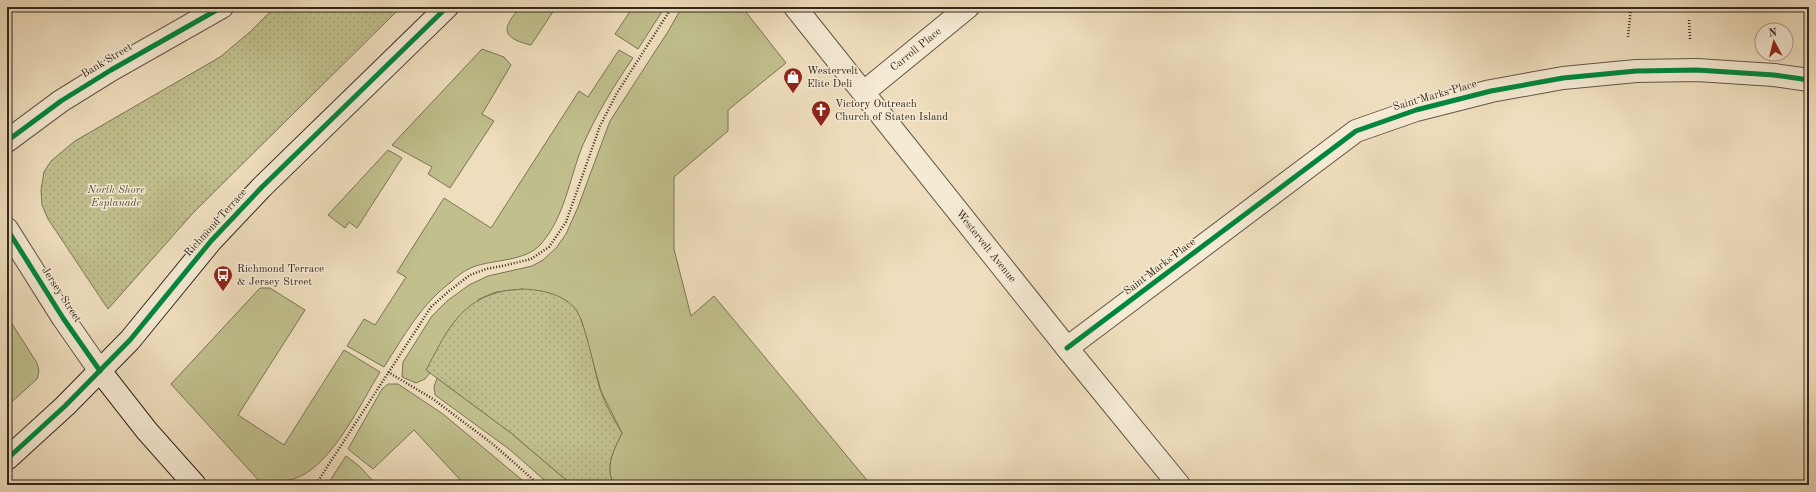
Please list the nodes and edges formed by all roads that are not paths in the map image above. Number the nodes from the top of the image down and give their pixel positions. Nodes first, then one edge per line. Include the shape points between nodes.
1 (222, 7) edge
2 (447, 7) edge
3 (795, 7) edge
4 (968, 7) edge
5 (1809, 80) edge
6 (864, 92) junction
7 (7, 141) edge
8 (7, 229) edge
9 (1067, 348) junction
10 (100, 371) junction
11 (7, 459) edge
12 (195, 485) edge
13 (1179, 485) edge

1 - 7 street, Bank Street via 61,101
2 - 10 street, Richmond Terrace via 262,187 211,241 130,340
3 - 6 street, Westervelt Avenue
4 - 6 street, Carroll Place
5 - 9 street, Saint Marks Place via 1697,70 1636,71 1563,78 1491,91 1416,110 1356,132
6 - 9 street, Westervelt Avenue
8 - 10 street, Jersey Street
9 - 13 street, Westervelt Avenue
10 - 11 street, Richmond Terrace
10 - 12 street, Jersey Street via 147,431

